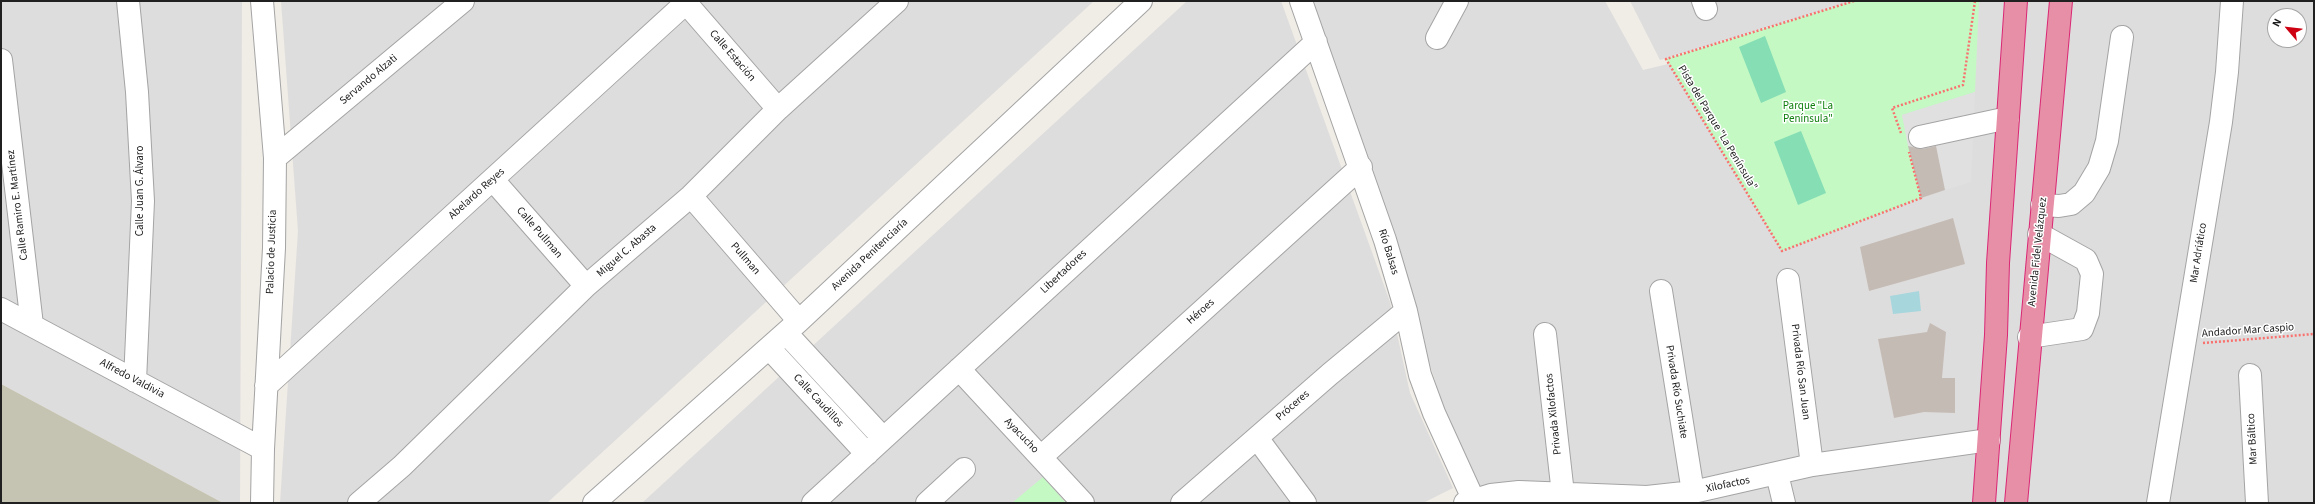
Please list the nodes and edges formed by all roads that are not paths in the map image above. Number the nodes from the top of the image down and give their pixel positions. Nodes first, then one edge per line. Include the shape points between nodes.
1 (128, 1) edge
2 (262, 1) edge
3 (463, 1) edge
4 (897, 1) edge
5 (1141, 1) edge
6 (1301, 1) edge
7 (1457, 1) edge
8 (2016, 1) edge
9 (2061, 1) edge
10 (2232, 1) edge
11 (687, 2) edge
12 (2122, 37) dead end
13 (1437, 38) dead end
14 (1316, 42) junction
15 (1, 60) edge
16 (778, 109) junction
17 (2008, 118) junction
18 (1920, 137) dead end
19 (274, 158) junction
20 (1361, 167) junction
21 (493, 180) junction
22 (691, 196) junction
23 (2042, 205) junction
24 (2039, 234) junction
25 (1788, 280) dead end
26 (586, 286) junction
27 (1661, 291) dead end
28 (1, 309) edge
29 (1406, 311) junction
30 (32, 325) junction
31 (792, 327) junction
32 (1545, 334) dead end
33 (2029, 337) junction
34 (769, 348) junction
35 (959, 369) junction
36 (2250, 375) dead end
37 (136, 381) junction
38 (266, 386) junction
39 (883, 438) junction
40 (1257, 438) junction
41 (1989, 440) junction
42 (263, 449) junction
43 (867, 454) junction
44 (1041, 457) junction
45 (1812, 465) junction
46 (964, 470) dead end
47 (1777, 474) junction
48 (1693, 492) junction
49 (1563, 494) junction
50 (1647, 500) edge
51 (1471, 502) edge
52 (262, 503) edge
53 (359, 503) edge
54 (594, 503) edge
55 (813, 503) edge
56 (927, 503) edge
57 (1083, 503) edge
58 (1182, 503) edge
59 (1305, 503) edge
60 (1784, 503) edge
61 (1984, 503) edge
62 (2016, 503) edge
63 (2158, 503) edge
64 (2257, 503) edge

1 - 37 street, Calle Juan G. Álvaro via 138,92 143,201
2 - 19 street, Palacio de Justicia
3 - 19 street, Servando Alzati
4 - 16 street, Miguel C. Abasta
5 - 31 street, Avenida Penitenciaría
6 - 14 street, Río Balsas
7 - 13 street
8 - 17 highway
9 - 23 highway, Avenida Fidel Velázquez
10 - 63 street, Mar Adriático via 2221,122
11 - 16 street, Calle Estación
11 - 21 street, Abelardo Reyes
12 - 23 street via 2107,140 2099,168 2084,193 2071,204
14 - 20 street, Río Balsas
14 - 35 street, Libertadores
15 - 30 street, Calle Ramiro E. Martínez
16 - 22 street, Miguel C. Abasta
17 - 18 street
17 - 41 highway
19 - 38 street, Palacio de Justicia via 274,248
20 - 29 street, Río Balsas
20 - 44 street, Héroes
21 - 26 street, Calle Pullman
21 - 38 street, Abelardo Reyes
22 - 26 street, Miguel C. Abasta
22 - 31 street, Pullman
23 - 24 highway, Avenida Fidel Velázquez
24 - 33 highway, Avenida Fidel Velázquez
24 - 33 street via 2086,260 2092,274 2088,313 2082,329
25 - 45 street, Privada Río San Juan
26 - 53 street, Miguel C. Abasta via 402,466
27 - 48 street, Privada Río Suchiate
28 - 30 street, Alfredo Valdivia
29 - 40 street, Próceres
29 - 51 street, Río Balsas via 1420,375
30 - 37 street, Alfredo Valdivia
31 - 34 street, Avenida Penitenciaría
31 - 39 street, Calle Caudillos
32 - 49 street, Privada Xilofactos
33 - 62 highway, Avenida Fidel Velázquez
34 - 43 street, Calle Caudillos
34 - 54 street, Avenida Penitenciaría
35 - 39 street, Libertadores
35 - 44 street, Ayacucho
36 - 64 street, Mar Báltico
37 - 42 street, Alfredo Valdivia
38 - 42 street, Palacio de Justicia
39 - 43 street, Libertadores
40 - 58 street, Próceres
40 - 59 street
41 - 45 street, Xilofactos
41 - 61 highway
42 - 52 street, Palacio de Justicia
43 - 55 street, Libertadores
44 - 57 street, Ayacucho
45 - 47 street, Xilofactos
46 - 56 street
47 - 48 street, Xilofactos
47 - 60 street
48 - 50 street, Xilofactos
49 - 50 street, Xilofactos
49 - 51 street, Xilofactos via 1519,492

